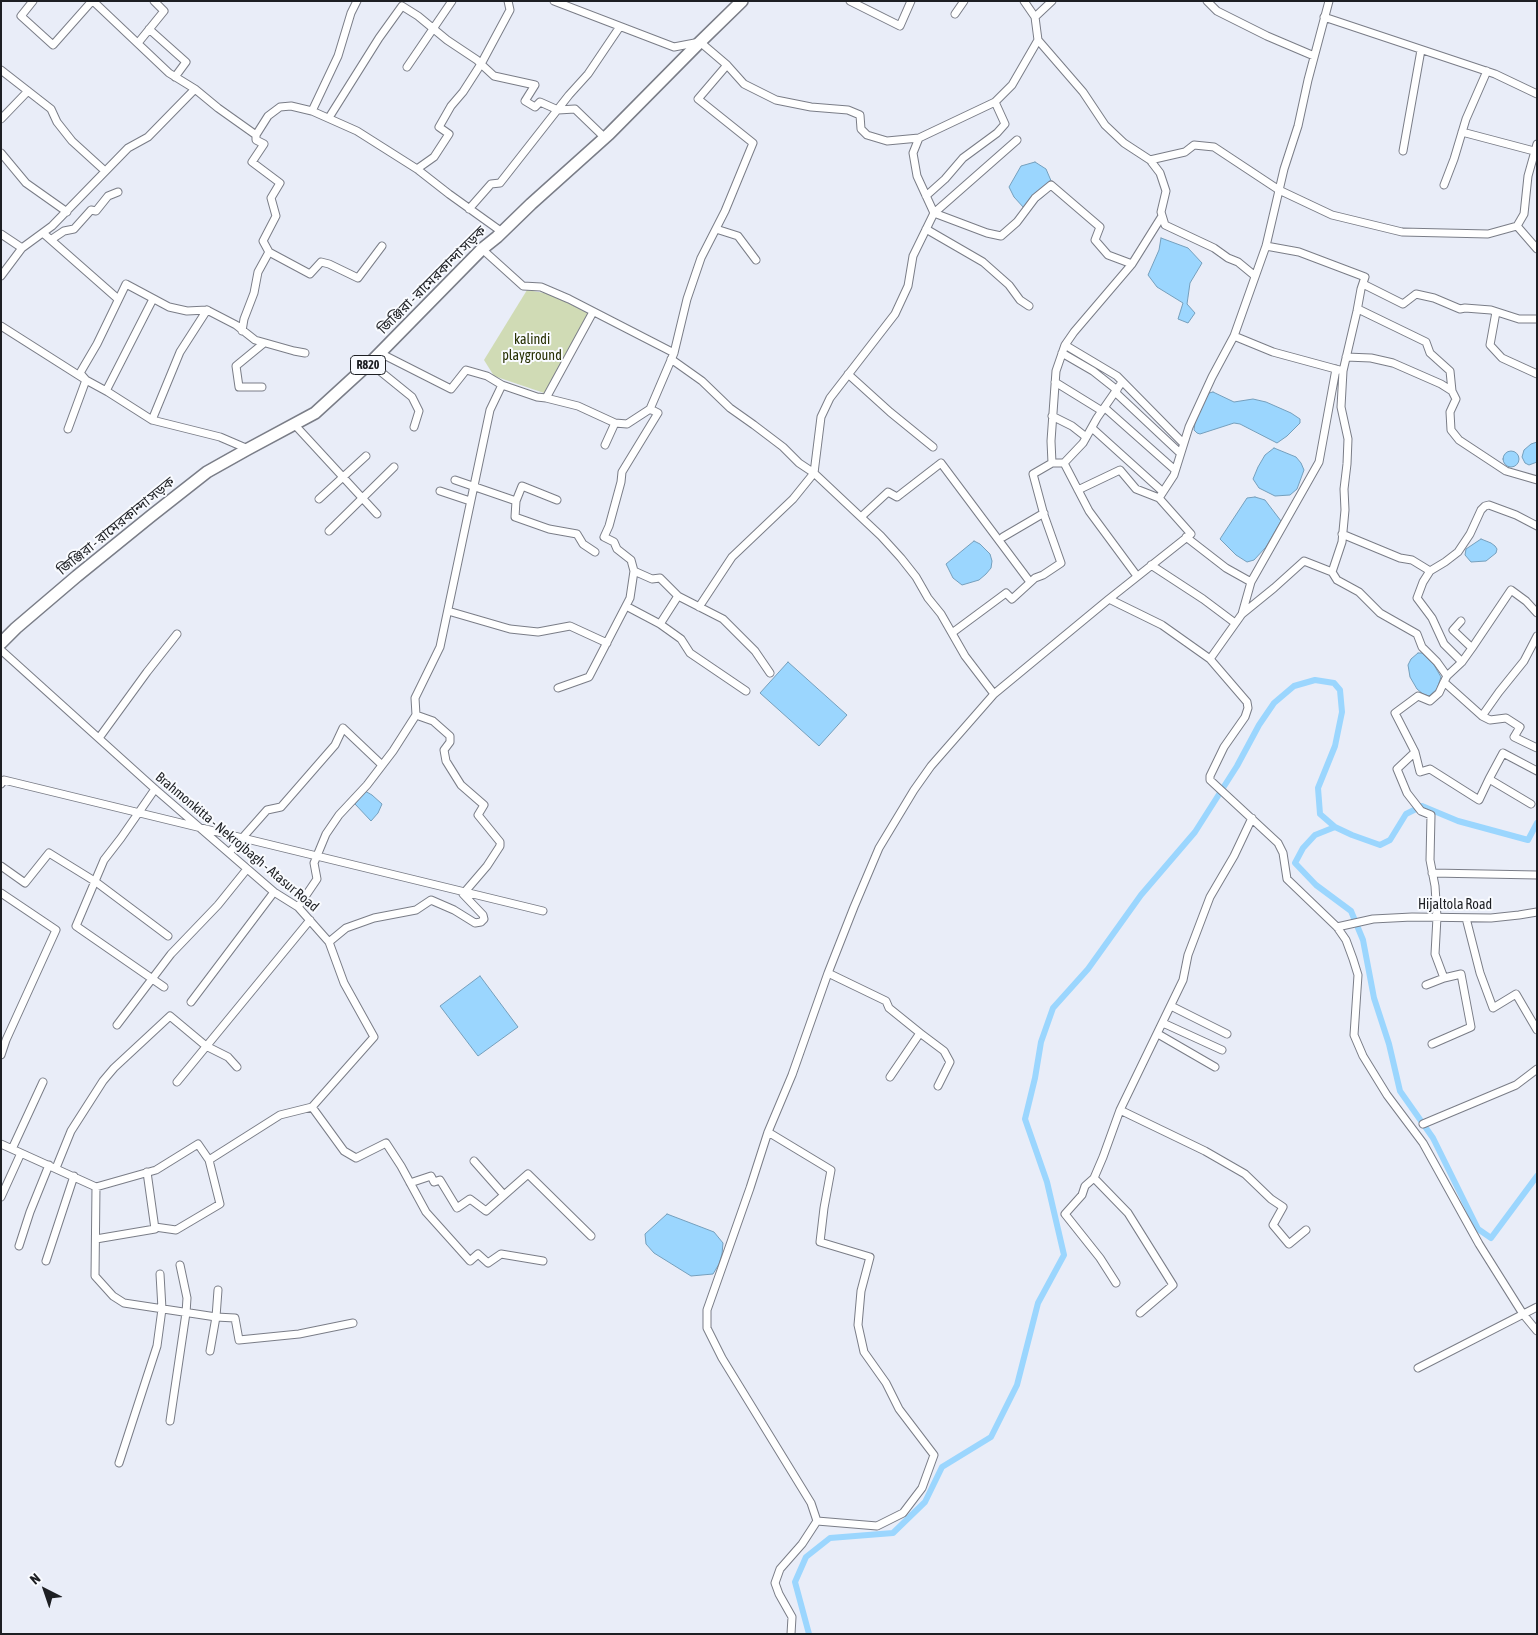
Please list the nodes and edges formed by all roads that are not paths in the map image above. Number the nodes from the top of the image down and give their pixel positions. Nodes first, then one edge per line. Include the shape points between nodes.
1 (33, 1) edge
2 (93, 1) edge
3 (154, 1) edge
4 (357, 1) edge
5 (452, 1) edge
6 (508, 1) edge
7 (554, 1) edge
8 (742, 1) edge
9 (850, 1) edge
10 (911, 1) edge
11 (964, 1) edge
12 (1024, 1) edge
13 (1052, 1) edge
14 (1207, 1) edge
15 (1329, 1) edge
16 (955, 14) dead end
17 (1035, 17) junction
18 (1324, 17) junction
19 (619, 28) junction
20 (149, 29) junction
21 (433, 29) junction
22 (1038, 40) junction
23 (700, 42) junction
24 (138, 43) junction
25 (1421, 50) junction
26 (1314, 56) junction
27 (481, 64) junction
28 (727, 65) junction
29 (407, 67) dead end
30 (1, 70) edge
31 (1486, 71) junction
32 (175, 77) junction
33 (195, 89) junction
34 (28, 91) junction
35 (1537, 94) edge
36 (995, 102) junction
37 (558, 110) junction
38 (312, 111) junction
39 (330, 116) dead end
40 (1, 119) edge
41 (1462, 132) junction
42 (256, 135) junction
43 (605, 138) junction
44 (919, 138) junction
45 (1017, 140) dead end
46 (1535, 147) edge
47 (1403, 151) dead end
48 (1, 153) edge
49 (1150, 160) junction
50 (417, 169) junction
51 (105, 170) junction
52 (1528, 176) junction
53 (1537, 180) edge
54 (1444, 184) dead end
55 (1279, 190) junction
56 (118, 192) dead end
57 (926, 196) junction
58 (469, 209) junction
59 (67, 212) junction
60 (934, 213) junction
61 (1162, 216) junction
62 (1517, 226) junction
63 (716, 229) junction
64 (926, 229) junction
65 (43, 232) junction
66 (502, 232) junction
67 (1, 234) edge
68 (52, 239) junction
69 (382, 246) dead end
70 (1266, 246) junction
71 (22, 248) junction
72 (482, 249) junction
73 (1537, 249) edge
74 (269, 252) junction
75 (756, 260) dead end
76 (1132, 264) junction
77 (1, 276) edge
78 (1255, 276) junction
79 (1363, 284) junction
80 (118, 299) junction
81 (153, 300) junction
82 (1029, 306) dead end
83 (1358, 309) junction
84 (207, 310) junction
85 (593, 312) junction
86 (1496, 312) junction
87 (1537, 319) edge
88 (1, 326) edge
89 (242, 331) junction
90 (1234, 336) junction
91 (264, 343) junction
92 (1065, 345) junction
93 (305, 353) dead end
94 (380, 353) junction
95 (1062, 353) junction
96 (673, 356) junction
97 (1346, 357) junction
98 (370, 363) junction
99 (1339, 370) junction
100 (848, 374) junction
101 (1537, 374) edge
102 (86, 380) junction
103 (1055, 382) junction
104 (1122, 382) junction
105 (502, 385) junction
106 (262, 387) dead end
107 (106, 391) junction
108 (1116, 391) junction
109 (1452, 391) junction
110 (546, 398) junction
111 (650, 409) junction
112 (1103, 409) junction
113 (1052, 416) junction
114 (152, 420) junction
115 (615, 423) junction
116 (294, 424) junction
117 (414, 427) dead end
118 (1092, 428) junction
119 (68, 429) dead end
120 (1086, 437) junction
121 (1183, 443) junction
122 (605, 445) dead end
123 (933, 447) dead end
124 (248, 449) junction
125 (1180, 453) junction
126 (366, 456) dead end
127 (1052, 463) junction
128 (1064, 463) junction
129 (394, 467) dead end
130 (1175, 470) junction
131 (814, 473) junction
132 (343, 477) junction
133 (455, 480) dead end
134 (1537, 480) edge
135 (474, 486) junction
136 (1078, 490) junction
137 (440, 491) dead end
138 (1161, 495) junction
139 (362, 498) junction
140 (319, 499) dead end
141 (557, 500) dead end
142 (470, 501) junction
143 (516, 501) junction
144 (1044, 513) junction
145 (377, 514) dead end
146 (861, 516) junction
147 (1537, 526) edge
148 (329, 531) dead end
149 (1342, 534) junction
150 (1003, 537) dead end
151 (1186, 537) junction
152 (595, 552) dead end
153 (1151, 565) junction
154 (634, 571) junction
155 (1430, 571) junction
156 (1332, 572) junction
157 (1137, 576) junction
158 (1030, 582) junction
159 (1251, 582) junction
160 (678, 596) junction
161 (1109, 599) junction
162 (626, 606) junction
163 (699, 607) junction
164 (448, 611) junction
165 (1537, 613) edge
166 (1242, 614) junction
167 (1461, 621) dead end
168 (1235, 623) junction
169 (660, 624) junction
170 (952, 633) junction
171 (177, 634) dead end
172 (1537, 636) edge
173 (1, 643) edge
174 (607, 644) junction
175 (1472, 648) junction
176 (1, 650) edge
177 (1210, 659) junction
178 (1462, 662) junction
179 (770, 673) dead end
180 (1445, 679) junction
181 (558, 688) dead end
182 (746, 690) dead end
183 (994, 694) junction
184 (416, 715) junction
185 (1482, 716) junction
186 (99, 738) junction
187 (1537, 748) edge
188 (1415, 752) junction
189 (382, 765) junction
190 (1537, 770) edge
191 (1489, 779) junction
192 (1, 784) edge
193 (155, 789) junction
194 (1531, 804) dead end
195 (1252, 818) junction
196 (229, 853) junction
197 (1, 866) edge
198 (248, 869) junction
199 (1432, 873) junction
200 (1537, 875) edge
201 (96, 882) junction
202 (274, 892) junction
203 (1, 893) edge
204 (298, 907) junction
205 (543, 911) dead end
206 (1537, 912) edge
207 (1437, 918) junction
208 (1466, 918) junction
209 (310, 920) junction
210 (1337, 927) junction
211 (168, 936) dead end
212 (329, 942) junction
213 (828, 973) junction
214 (152, 978) junction
215 (1444, 978) junction
216 (1426, 985) dead end
217 (164, 988) dead end
218 (191, 1002) dead end
219 (1171, 1006) junction
220 (1163, 1023) junction
221 (117, 1025) dead end
222 (1537, 1030) edge
223 (920, 1033) junction
224 (1158, 1034) junction
225 (1228, 1034) dead end
226 (1432, 1044) dead end
227 (206, 1046) junction
228 (1222, 1050) dead end
229 (1, 1055) edge
230 (237, 1067) dead end
231 (1215, 1067) dead end
232 (1537, 1069) edge
233 (890, 1077) dead end
234 (43, 1082) dead end
235 (177, 1082) dead end
236 (938, 1086) dead end
237 (312, 1106) junction
238 (1120, 1110) junction
239 (1423, 1124) dead end
240 (768, 1132) junction
241 (1, 1144) edge
242 (12, 1149) junction
243 (21, 1153) junction
244 (209, 1160) junction
245 (474, 1161) dead end
246 (52, 1167) junction
247 (147, 1172) junction
248 (74, 1176) junction
249 (1094, 1178) junction
250 (410, 1183) junction
251 (96, 1187) junction
252 (504, 1195) junction
253 (1, 1197) edge
254 (155, 1227) junction
255 (1306, 1230) dead end
256 (591, 1236) dead end
257 (96, 1239) junction
258 (18, 1246) dead end
259 (46, 1261) dead end
260 (543, 1261) dead end
261 (180, 1265) dead end
262 (160, 1274) dead end
263 (1116, 1283) dead end
264 (218, 1290) dead end
265 (1537, 1307) edge
266 (162, 1309) junction
267 (186, 1313) junction
268 (1140, 1313) dead end
269 (1523, 1314) junction
270 (216, 1317) junction
271 (353, 1323) dead end
272 (1537, 1331) edge
273 (210, 1351) dead end
274 (1418, 1368) dead end
275 (170, 1421) dead end
276 (119, 1463) dead end
277 (817, 1521) junction
278 (794, 1633) edge

1 - 2 street via 21,16 53,45
2 - 24 street
3 - 20 street via 164,11
4 - 38 street via 338,56
5 - 21 street
6 - 27 street via 510,10
7 - 19 street
8 - 23 main road, জিঞ্জিরা - রামেরকান্দা সড়ক / R820
9 - 10 street via 900,26
11 - 16 street
12 - 17 street
13 - 17 street
14 - 26 street via 1217,11
15 - 18 street
17 - 22 street
18 - 25 street
18 - 26 street
19 - 23 street via 674,47
19 - 37 street via 588,74
20 - 24 street
20 - 32 street via 186,62
21 - 27 street
21 - 29 street
21 - 39 street via 402,6
22 - 36 street via 1012,84
22 - 49 street via 1083,92 1106,125 1124,143
23 - 28 street
23 - 43 main road, জিঞ্জিরা - রামেরকান্দা সড়ক / R820
24 - 32 street
25 - 31 street
25 - 47 street
26 - 55 street
27 - 37 street via 494,76 535,85 525,101 535,107 540,102
27 - 50 street via 439,127 449,134 434,157
28 - 44 street via 744,84 776,100 848,110 860,115 861,129 867,135 887,141
28 - 63 street via 698,99 753,144
30 - 34 street
31 - 35 street
31 - 41 street
32 - 33 street
33 - 42 street
33 - 51 street via 148,136 128,148
34 - 40 street
34 - 51 street via 51,109 72,141
36 - 44 street
36 - 57 street via 1005,124 963,158
37 - 43 street via 575,109
37 - 58 street via 500,183 492,184
38 - 42 street via 280,107 268,116
38 - 50 street via 357,131
41 - 46 street
41 - 54 street
42 - 74 street via 256,140 264,144 252,162 280,183 271,198 276,216 263,241
43 - 66 main road, জিঞ্জিরা - রামেরকান্দা সড়ক / R820
44 - 57 street via 913,154 917,176
45 - 60 street
46 - 52 street
48 - 59 street via 26,183
49 - 55 street via 1185,152 1194,145 1214,148
49 - 61 street via 1166,191
50 - 58 street
51 - 59 street
52 - 53 street
52 - 62 street via 1524,214
55 - 62 street via 1332,215 1402,232 1488,234
55 - 70 street
56 - 68 street via 108,196 96,211 90,210 74,228
57 - 60 street
58 - 66 street
59 - 65 street
60 - 64 street
60 - 76 street via 1001,236 1051,185 1100,226 1095,240 1108,255
61 - 76 street
61 - 78 street via 1165,225 1214,248
62 - 73 street
63 - 75 street via 738,236
63 - 96 street via 701,258 687,299
64 - 82 street via 983,262
64 - 100 street via 913,256 908,286 895,314
65 - 68 street
65 - 71 street
66 - 72 main road, জিঞ্জিরা - রামেরকান্দা সড়ক / R820
67 - 71 street
68 - 80 street
69 - 74 street via 358,278 321,262 310,274
70 - 78 street
70 - 79 street via 1299,252 1340,267 1365,277
71 - 77 street
72 - 85 street via 523,286 541,287
72 - 94 main road, জিঞ্জিরা - রামেরকান্দা সড়ক / R820
74 - 89 street via 258,272
76 - 92 street
78 - 90 street
79 - 83 street
79 - 86 street via 1403,304 1416,294 1460,309
80 - 81 street via 126,284
80 - 102 street via 80,373
81 - 84 street via 187,311
81 - 107 street
83 - 97 street
83 - 109 street via 1426,342 1430,353 1450,371
84 - 89 street
84 - 114 street via 180,352
85 - 96 street
85 - 110 street
86 - 87 street via 1519,319
86 - 101 street via 1490,345 1502,358
88 - 102 street
89 - 91 street
90 - 99 street via 1273,352
90 - 121 street
91 - 93 street
91 - 106 street via 236,366 239,387
92 - 95 street
92 - 104 street
94 - 98 main road, জিঞ্জিরা - রামেরকান্দা সড়ক / R820
94 - 105 street via 450,389 466,370
95 - 103 street
95 - 108 street
96 - 111 street
96 - 131 street via 730,408
97 - 99 street
97 - 109 street via 1393,363
98 - 116 main road, জিঞ্জিরা - রামেরকান্দা সড়ক / R820 via 315,413
98 - 117 street via 412,397 419,411
99 - 149 street via 1341,407 1348,439
99 - 159 street via 1319,462
100 - 123 street
100 - 131 street via 821,417
102 - 107 street
102 - 119 street
103 - 112 street
103 - 113 street
104 - 108 street
104 - 121 street
105 - 110 street via 537,398
105 - 135 street via 490,410
107 - 114 street
108 - 112 street
108 - 125 street
109 - 134 street via 1456,399 1450,412 1452,432 1459,440 1506,471
110 - 115 street via 578,406
111 - 115 street via 627,424
111 - 154 street via 658,413 622,472 610,526 604,537 614,542 617,549 631,560
112 - 118 street
112 - 130 street
113 - 120 street
113 - 127 street
114 - 124 street via 212,435
115 - 122 street
116 - 124 main road, জিঞ্জিরা - রামেরকান্দা সড়ক / R820
116 - 132 street
118 - 120 street
118 - 138 street
120 - 128 street
121 - 125 street
124 - 173 main road, জিঞ্জিরা - রামেরকান্দা সড়ক / R820 via 207,472 77,576
125 - 130 street
126 - 132 street
127 - 128 street
127 - 144 street via 1033,474
128 - 136 street
129 - 139 street
130 - 138 street
131 - 146 street
131 - 163 street via 793,500 732,557
132 - 139 street
132 - 140 street
133 - 135 street
135 - 142 street
135 - 143 street
136 - 138 street via 1120,470 1136,489
136 - 157 street via 1089,511
137 - 142 street
138 - 151 street via 1191,534
139 - 145 street
139 - 148 street
141 - 143 street via 522,486
142 - 164 street
143 - 152 street via 515,517 549,529 577,534 583,544
144 - 150 street
144 - 158 street via 1061,563
146 - 158 street via 888,492 897,498 941,463
146 - 170 street via 916,577
147 - 155 street via 1516,515 1485,506 1458,552
149 - 155 street via 1412,560
149 - 156 street
151 - 153 street
151 - 159 street via 1226,568
153 - 157 street
153 - 168 street
154 - 160 street via 652,579 660,578
154 - 162 street
155 - 178 street via 1417,598 1432,618 1444,644
156 - 166 street via 1304,561
156 - 180 street via 1337,580 1359,592 1380,613 1417,634 1422,647 1437,662
157 - 161 street
158 - 170 street via 1012,599 1006,593
159 - 166 street
160 - 163 street
160 - 169 street
161 - 177 street via 1162,625
161 - 183 street
162 - 169 street
162 - 174 street
163 - 179 street via 723,619 755,651
164 - 174 street via 510,629 538,632 570,626
164 - 184 street via 440,647 415,698
165 - 175 street via 1511,590
166 - 168 street
167 - 175 street via 1453,630
168 - 177 street
169 - 182 street via 681,639 690,653
170 - 183 street
171 - 186 street
172 - 185 street via 1524,661
174 - 181 street via 589,677
175 - 178 street
176 - 186 street, Brahmonkitta - Nekrojbagh - Atasur Road
177 - 195 street via 1247,702 1248,708 1224,747 1210,780
178 - 180 street
180 - 185 street
180 - 188 street via 1439,693 1430,701 1418,696 1395,713
183 - 213 street via 931,766 879,848
184 - 189 street
184 - 212 street via 433,721 450,736 444,750 446,760 461,785 484,805 478,815 500,842 492,859 463,894 484,919 475,922 432,900 416,910 374,918 346,928
185 - 187 street via 1490,720 1506,718 1520,727 1514,737
186 - 193 street, Brahmonkitta - Nekrojbagh - Atasur Road
188 - 191 street via 1420,772 1430,769 1479,800
188 - 199 street via 1397,769 1407,793 1422,811 1432,815
189 - 196 street via 343,728 335,745 281,807 267,810
189 - 204 street via 326,834 314,863 317,879
190 - 191 street via 1503,753
191 - 194 street
192 - 205 street via 4,780
193 - 196 street, Brahmonkitta - Nekrojbagh - Atasur Road
193 - 201 street via 104,860
195 - 210 street via 1278,843 1287,879
195 - 219 street via 1210,897 1188,955 1183,980
196 - 198 street, Brahmonkitta - Nekrojbagh - Atasur Road
197 - 201 street via 25,883 49,853
198 - 202 street, Brahmonkitta - Nekrojbagh - Atasur Road
198 - 214 street
199 - 200 street
199 - 207 street
201 - 211 street
201 - 214 street via 76,926
202 - 204 street, Brahmonkitta - Nekrojbagh - Atasur Road
202 - 218 street
203 - 229 street via 56,930
204 - 209 street, Brahmonkitta - Nekrojbagh - Atasur Road
206 - 208 street, Hijaltola Road
207 - 208 street, Hijaltola Road
207 - 210 street, Hijaltola Road via 1373,919
207 - 215 street via 1435,954
208 - 222 street via 1492,1008 1516,994
209 - 212 street, Brahmonkitta - Nekrojbagh - Atasur Road
209 - 227 street
210 - 269 street via 1346,940 1358,975 1354,1034 1362,1056 1387,1096 1424,1143 1479,1244
212 - 237 street, Brahmonkitta - Nekrojbagh - Atasur Road via 344,983 374,1037
213 - 223 street via 886,1001 889,1008
213 - 240 street
214 - 217 street
214 - 221 street
215 - 216 street
215 - 226 street via 1461,974 1471,1027
219 - 220 street
219 - 225 street
220 - 224 street
220 - 228 street
223 - 233 street
223 - 236 street via 944,1051 950,1062
224 - 231 street
224 - 238 street
227 - 230 street via 228,1057
227 - 235 street
227 - 246 street via 170,1016 103,1081
232 - 239 street via 1516,1085
234 - 242 street
237 - 244 street via 280,1115
237 - 250 street via 344,1151 356,1158 386,1143
238 - 249 street
238 - 255 street via 1245,1174 1283,1207 1273,1226 1289,1244
240 - 277 street via 707,1310 707,1328 722,1358 812,1503
240 - 277 street via 831,1170 820,1242 870,1257 861,1291 858,1326 864,1352 886,1383 899,1409 934,1455 922,1488 903,1513 877,1526
241 - 242 street
242 - 243 street
243 - 246 street
243 - 253 street
244 - 247 street via 198,1144 156,1170
244 - 254 street via 220,1204 176,1230
245 - 252 street
246 - 248 street
246 - 258 street
247 - 251 street
247 - 254 street
248 - 251 street
248 - 259 street
249 - 263 street via 1065,1214
249 - 268 street via 1128,1213 1173,1285
250 - 252 street via 431,1176 434,1182 440,1180 457,1208 470,1199 486,1211
250 - 260 street via 426,1212 470,1261 478,1254 488,1263 501,1254
251 - 257 street
252 - 256 street via 528,1174
254 - 257 street via 155,1230
257 - 266 street via 95,1276 113,1296 124,1303
261 - 267 street
262 - 266 street
264 - 270 street
265 - 269 street
266 - 267 street
266 - 276 street via 158,1346
267 - 270 street
267 - 275 street
269 - 272 street
269 - 274 street
270 - 271 street via 235,1318 239,1340 298,1334
270 - 273 street
277 - 278 street via 780,1569 775,1583 792,1617

